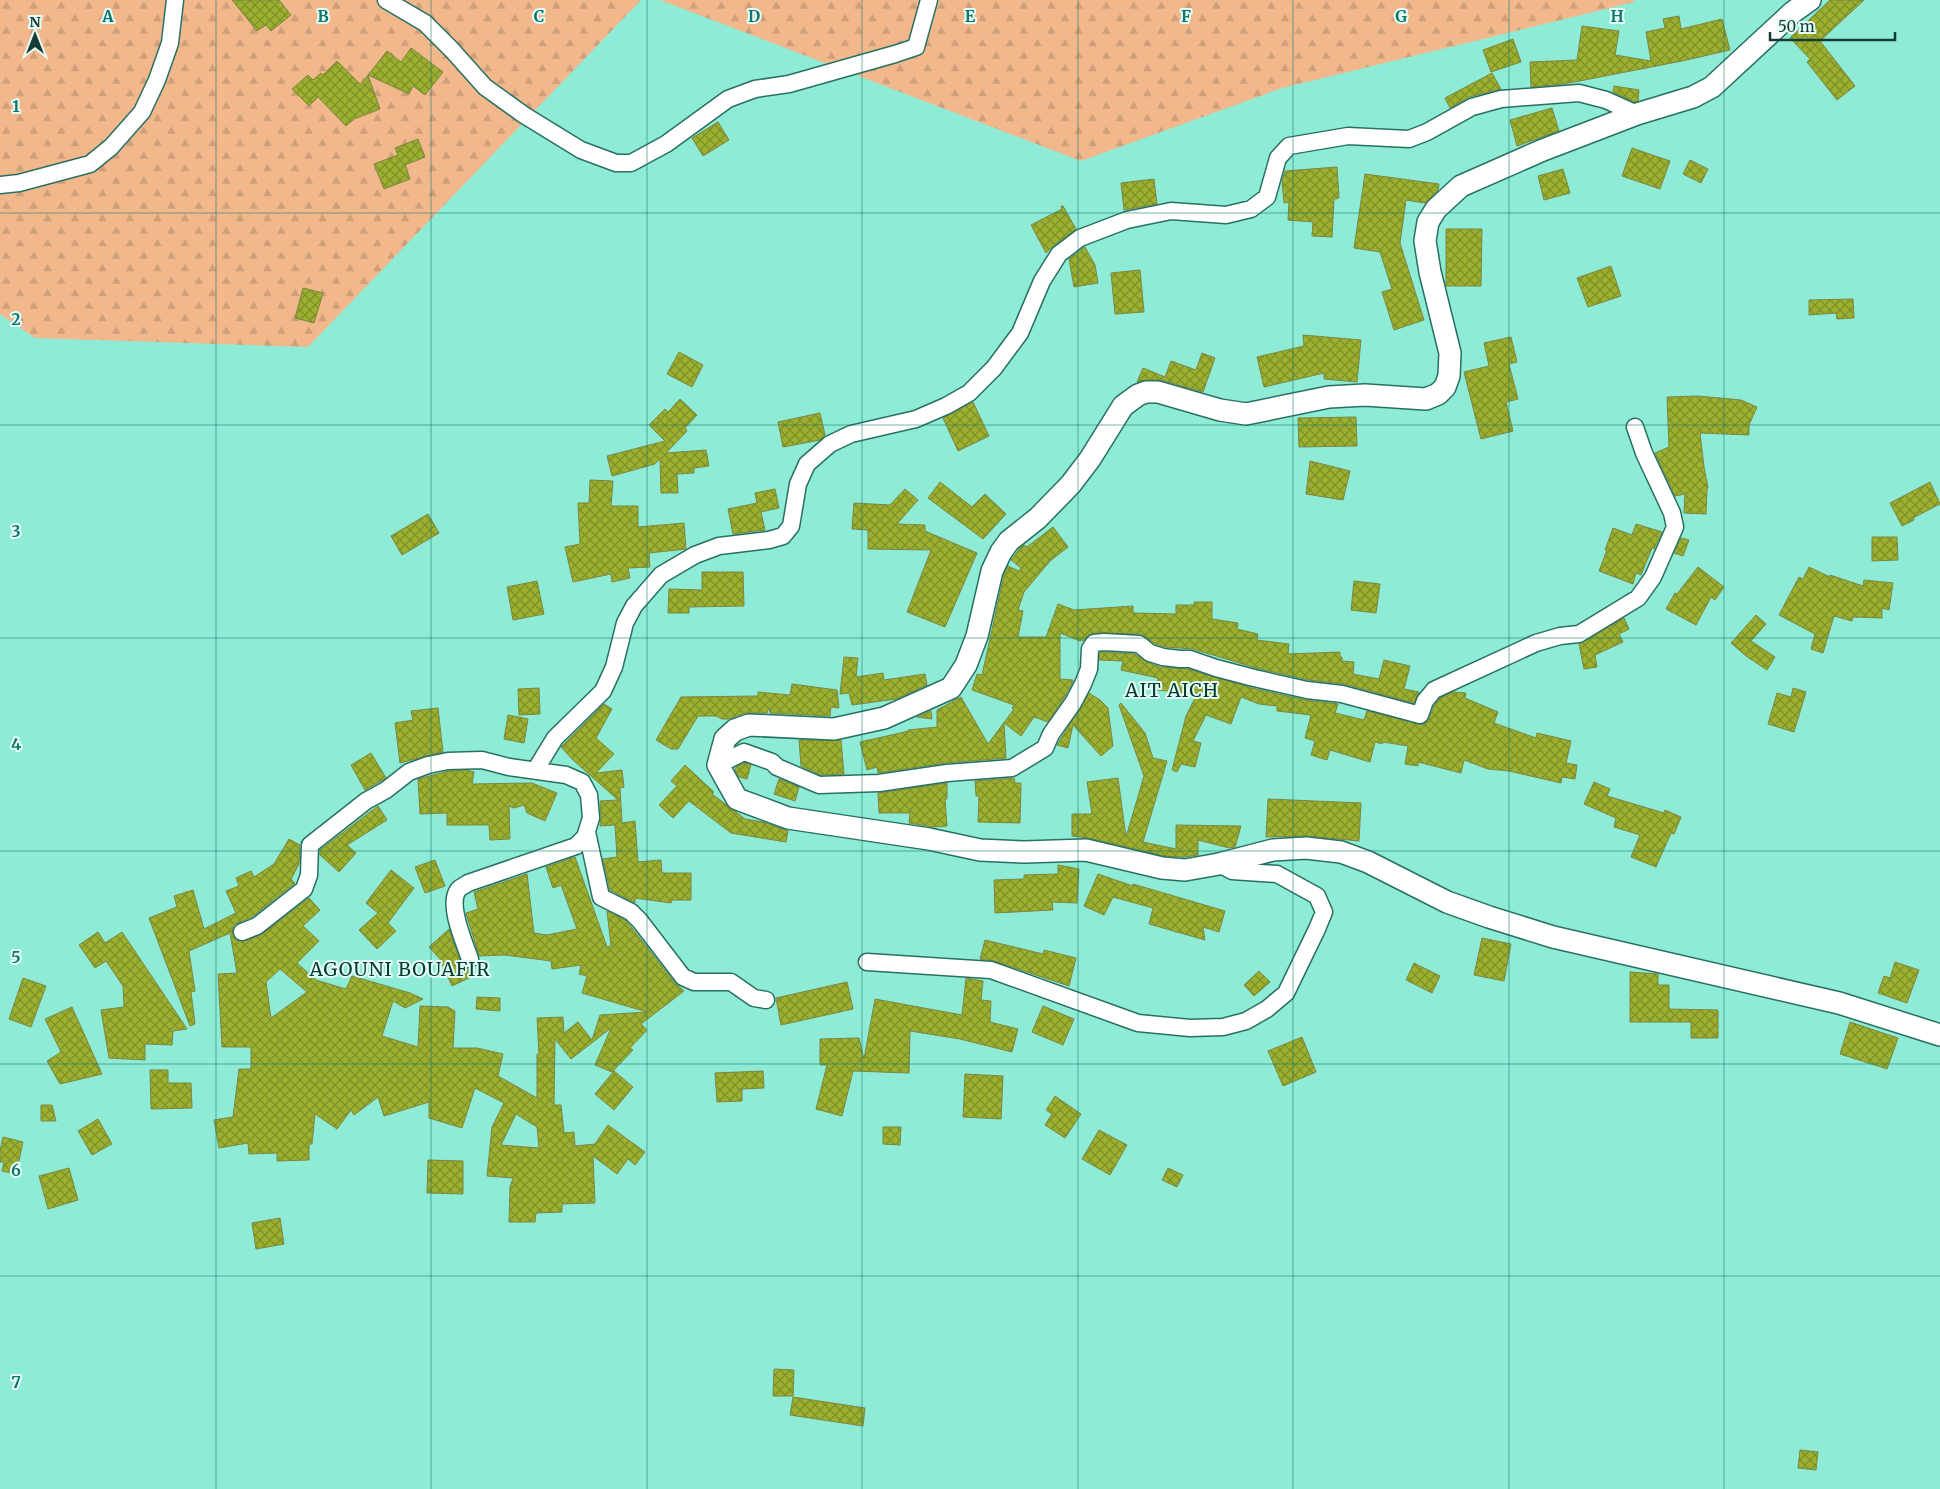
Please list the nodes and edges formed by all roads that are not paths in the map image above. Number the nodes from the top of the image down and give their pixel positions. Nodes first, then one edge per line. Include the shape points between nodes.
1 (175, 0) edge
2 (386, 0) edge
3 (930, 0) edge
4 (1810, 0) edge
5 (1637, 114) junction
6 (0, 185) edge
7 (1635, 427) dead end
8 (718, 765) junction
9 (536, 769) junction
10 (587, 832) junction
11 (1219, 864) junction
12 (242, 932) dead end
13 (470, 959) dead end
14 (867, 962) dead end
15 (766, 1000) dead end
16 (1940, 1036) edge

1 - 6 street via 170,43 157,80 142,112 111,146 90,164
2 - 3 street via 425,23 485,87 524,115 581,150 616,163 631,163 666,144 728,99 916,46
4 - 5 main road via 1712,87 1693,97
5 - 8 main road via 1461,186 1436,209 1428,222 1425,241 1450,353 1449,376 1438,394 1426,398 1329,397 1246,414 1226,412 1158,392 1138,395 1123,406 1071,484 1001,552 992,571 977,636 966,665 951,688 884,718 834,729 749,725 735,730 725,739
5 - 9 street via 1606,100 1579,93 1501,99 1472,107 1409,139 1348,136 1289,146 1278,158 1267,197 1251,209 1226,215 1170,211 1127,220 1080,238 1058,254 1042,280 1020,333 994,368 969,393 916,419 851,434 830,444 807,464 798,484 791,526 783,536 718,546 695,555 661,576 634,606 625,622 614,667 603,692 555,738
7 - 8 street via 1672,513 1674,527 1653,577 1638,598 1579,634 1536,643 1434,690 1420,715 1342,694 1254,678 1190,658 1162,657 1139,644 1104,642 1094,643 1090,649 1089,669 1083,684 1045,748 1012,768 878,783 819,785 744,752
8 - 11 main road via 737,799 788,818 929,838 980,850 1086,850 1162,868 1185,870
9 - 10 street via 582,782 589,795 591,818
9 - 12 street via 482,760 448,761 409,772 310,845 309,874 304,890 257,926
10 - 13 street via 576,846 468,883 458,890 455,919
10 - 15 street via 601,897 640,920 683,977 694,982 731,982 754,998
11 - 14 street via 1232,871 1277,874 1317,896 1324,912 1286,992 1267,1009 1246,1021 1223,1027 1190,1028 1138,1023 991,970
11 - 16 main road via 1273,850 1306,848 1341,852 1447,902 1544,934 1839,1003

